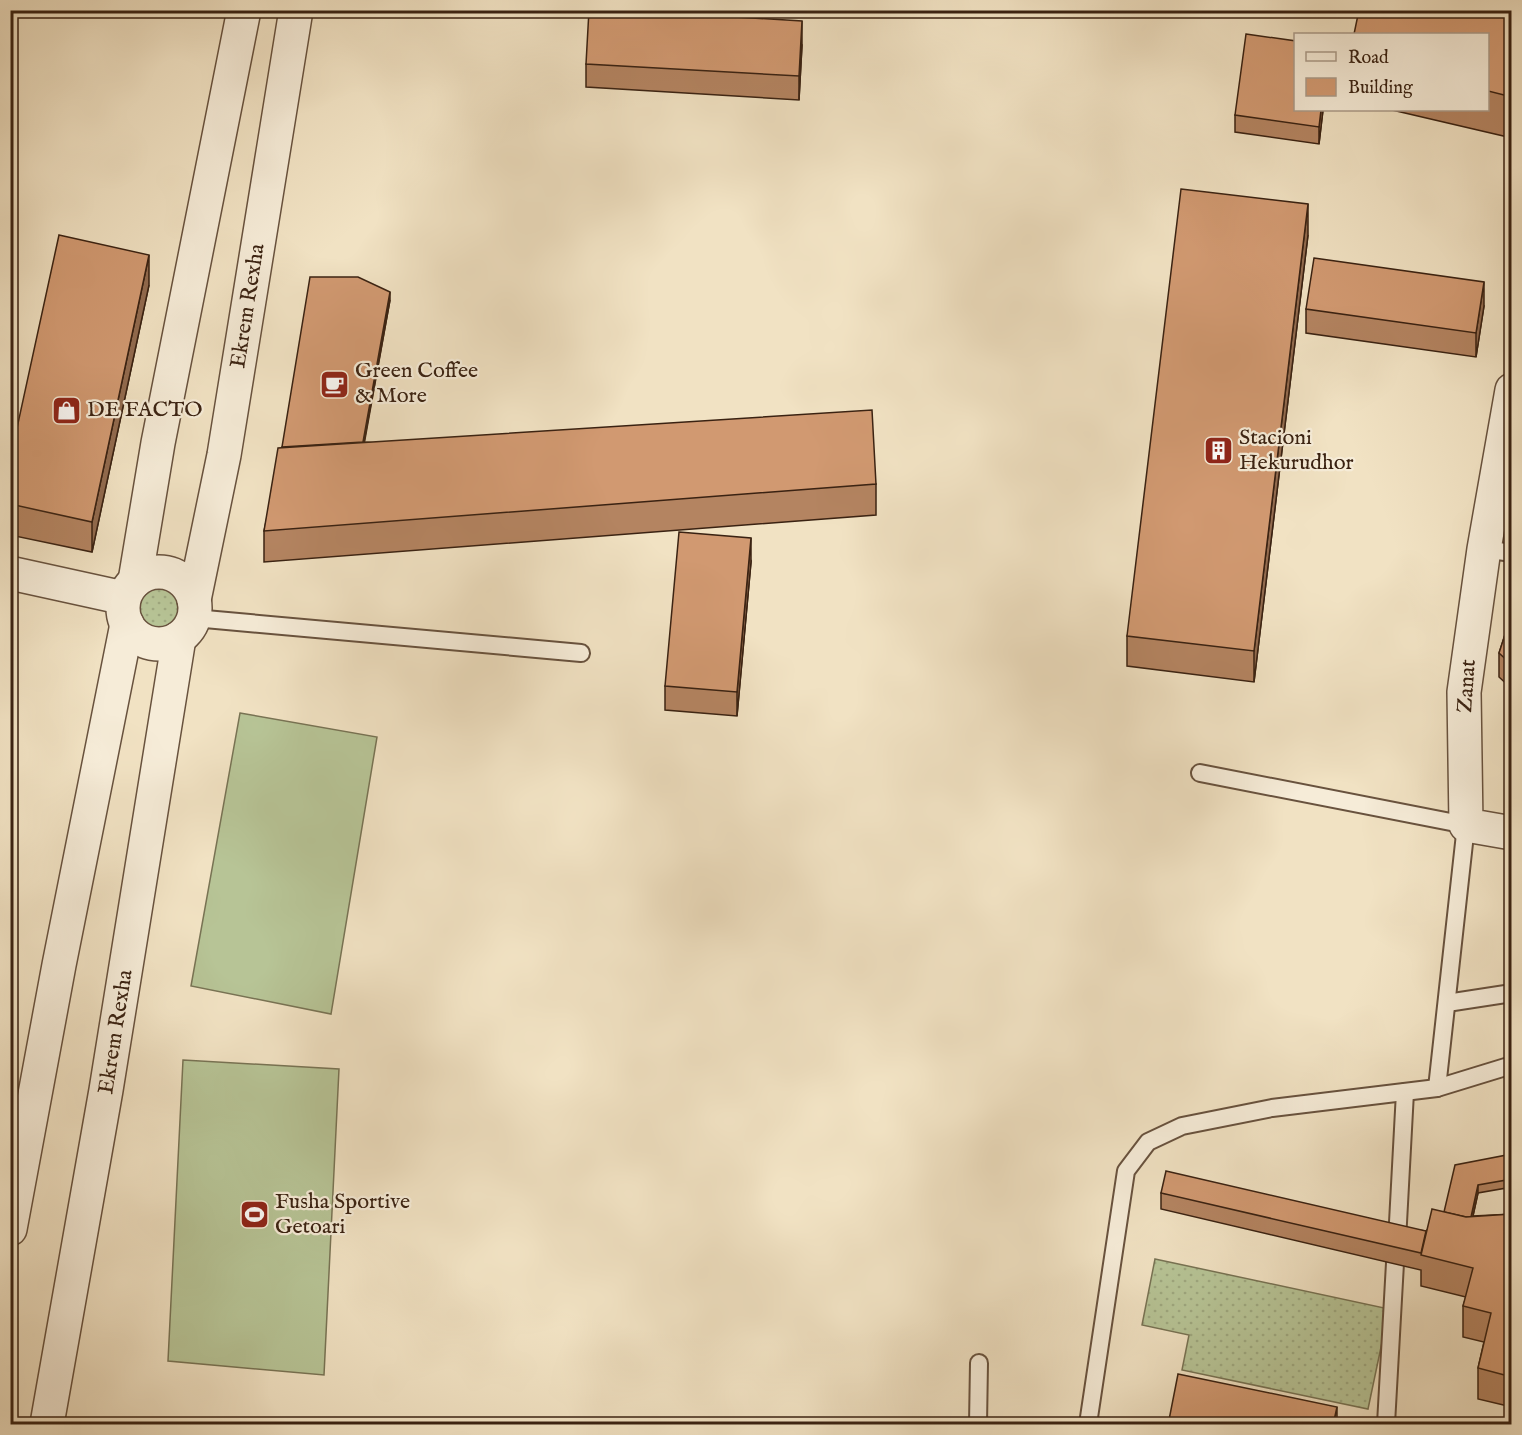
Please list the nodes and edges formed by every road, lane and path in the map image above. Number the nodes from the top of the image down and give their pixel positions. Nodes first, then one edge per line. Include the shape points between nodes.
1 (244, 10) edge
2 (296, 10) edge
3 (1512, 390) edge
4 (1498, 551) edge
5 (10, 573) edge
6 (129, 601) junction
7 (189, 618) junction
8 (581, 653) dead end
9 (1200, 773) dead end
10 (1466, 825) junction
11 (1512, 833) edge
12 (1512, 993) edge
13 (1447, 1003) junction
14 (1512, 1065) edge
15 (1437, 1088) junction
16 (1405, 1092) junction
17 (10, 1229) edge
18 (1397, 1241) edge
19 (1395, 1263) edge
20 (979, 1363) dead end
21 (47, 1425) edge
22 (978, 1425) edge
23 (1088, 1425) edge
24 (1386, 1425) edge

1 - 6 street
2 - 7 street, Ekrem Rexha via 224,455
3 - 4 street, Zanat
4 - 10 street, Zanat via 1464,692
5 - 6 street
6 - 7 street via 133,633 155,644 168,643
6 - 7 street via 146,574 171,573 192,593
6 - 17 street
7 - 8 lane
7 - 21 street, Ekrem Rexha
9 - 10 lane
10 - 11 street
10 - 13 lane
12 - 13 lane
13 - 15 lane
14 - 15 lane
15 - 16 lane
16 - 18 lane
16 - 23 lane via 1182,1126 1148,1142 1126,1171
19 - 24 lane
20 - 22 lane

